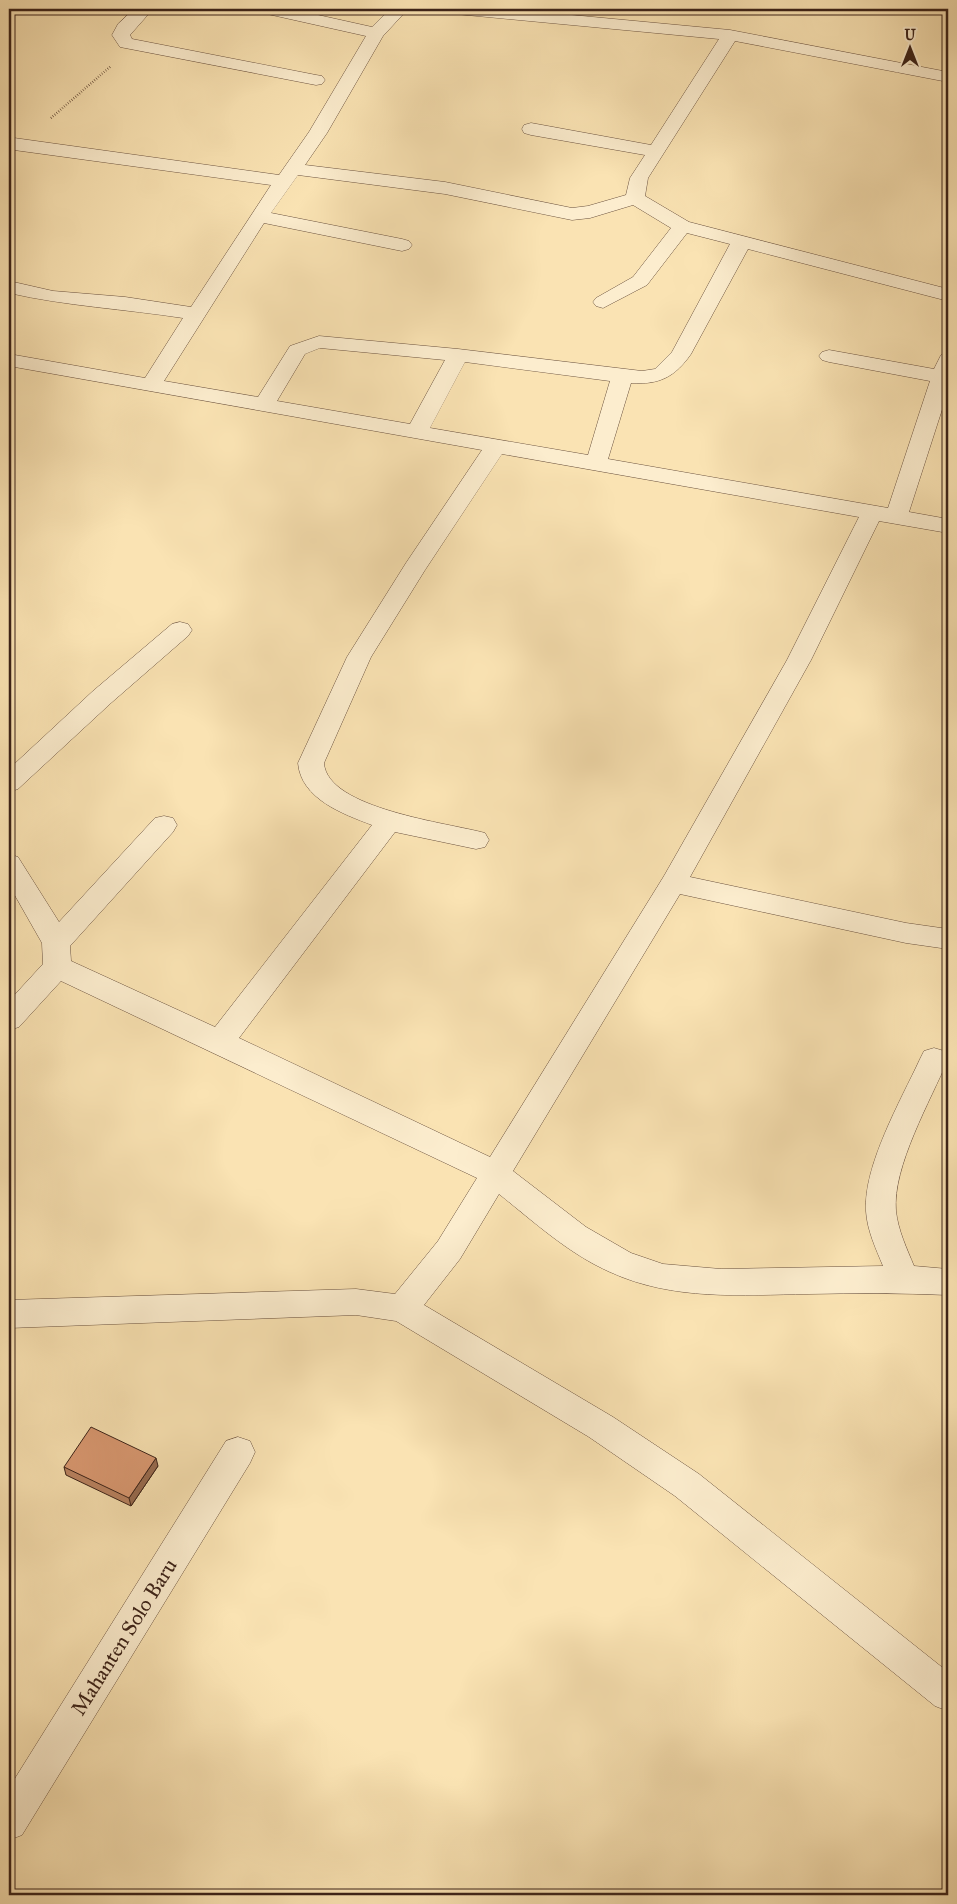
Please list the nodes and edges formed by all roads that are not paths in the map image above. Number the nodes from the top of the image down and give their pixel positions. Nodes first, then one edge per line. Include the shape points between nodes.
1 (144, 9) edge
2 (269, 9) edge
3 (398, 9) edge
4 (456, 9) edge
5 (376, 33) junction
6 (730, 34) junction
7 (948, 77) edge
8 (316, 80) dead end
9 (531, 128) dead end
10 (35, 131) road end
11 (11, 145) edge
12 (656, 152) junction
13 (288, 175) junction
14 (635, 198) junction
15 (259, 216) junction
16 (682, 226) junction
17 (742, 241) junction
18 (402, 245) dead end
19 (9, 287) edge
20 (948, 295) edge
21 (603, 302) dead end
22 (195, 314) junction
23 (458, 355) junction
24 (829, 356) dead end
25 (9, 360) edge
26 (945, 368) edge
27 (622, 376) junction
28 (151, 385) junction
29 (264, 405) junction
30 (416, 432) junction
31 (496, 446) junction
32 (596, 464) junction
33 (884, 515) junction
34 (948, 526) edge
35 (180, 630) dead end
36 (9, 783) edge
37 (389, 821) junction
38 (164, 825) dead end
39 (476, 840) dead end
40 (9, 864) edge
41 (672, 883) junction
42 (948, 939) edge
43 (56, 955) junction
44 (9, 1019) edge
45 (220, 1042) junction
46 (934, 1059) dead end
47 (496, 1174) junction
48 (903, 1279) junction
49 (948, 1282) edge
50 (402, 1308) junction
51 (9, 1314) edge
52 (238, 1452) dead end
53 (948, 1694) edge
54 (9, 1822) edge

1 - 8 street via 120,35 126,43
2 - 5 street
3 - 5 street
4 - 6 street
5 - 13 street via 318,133
6 - 7 street
6 - 12 street
9 - 12 street
10 - 11 street
11 - 13 street
12 - 14 street via 639,178
13 - 14 street via 445,188 572,214
13 - 15 street
14 - 16 street
15 - 18 street
15 - 22 street
16 - 17 street
16 - 21 street via 640,281
17 - 20 street
17 - 27 street via 681,354 669,370 647,377
19 - 22 street via 54,297 125,303
22 - 28 street
23 - 27 street
23 - 29 street via 319,342 297,350
23 - 30 street
24 - 26 street
25 - 28 street
26 - 33 street
27 - 32 street
28 - 29 street
29 - 30 street
30 - 31 street
31 - 32 street
31 - 37 street via 359,657 311,762 314,781 325,790
32 - 33 street
33 - 34 street
33 - 41 street
35 - 36 street via 102,696
37 - 39 street
37 - 45 street
38 - 43 street
40 - 43 street via 39,910
41 - 42 street
41 - 47 street
43 - 44 street
43 - 45 street
45 - 47 street
46 - 48 street via 887,1169 881,1209
47 - 48 street via 575,1236 621,1263 663,1277 722,1282
47 - 50 street via 449,1250
48 - 49 street
50 - 51 street via 356,1302
50 - 53 street via 601,1427 687,1485
52 - 54 street, Mahanten Solo Baru

